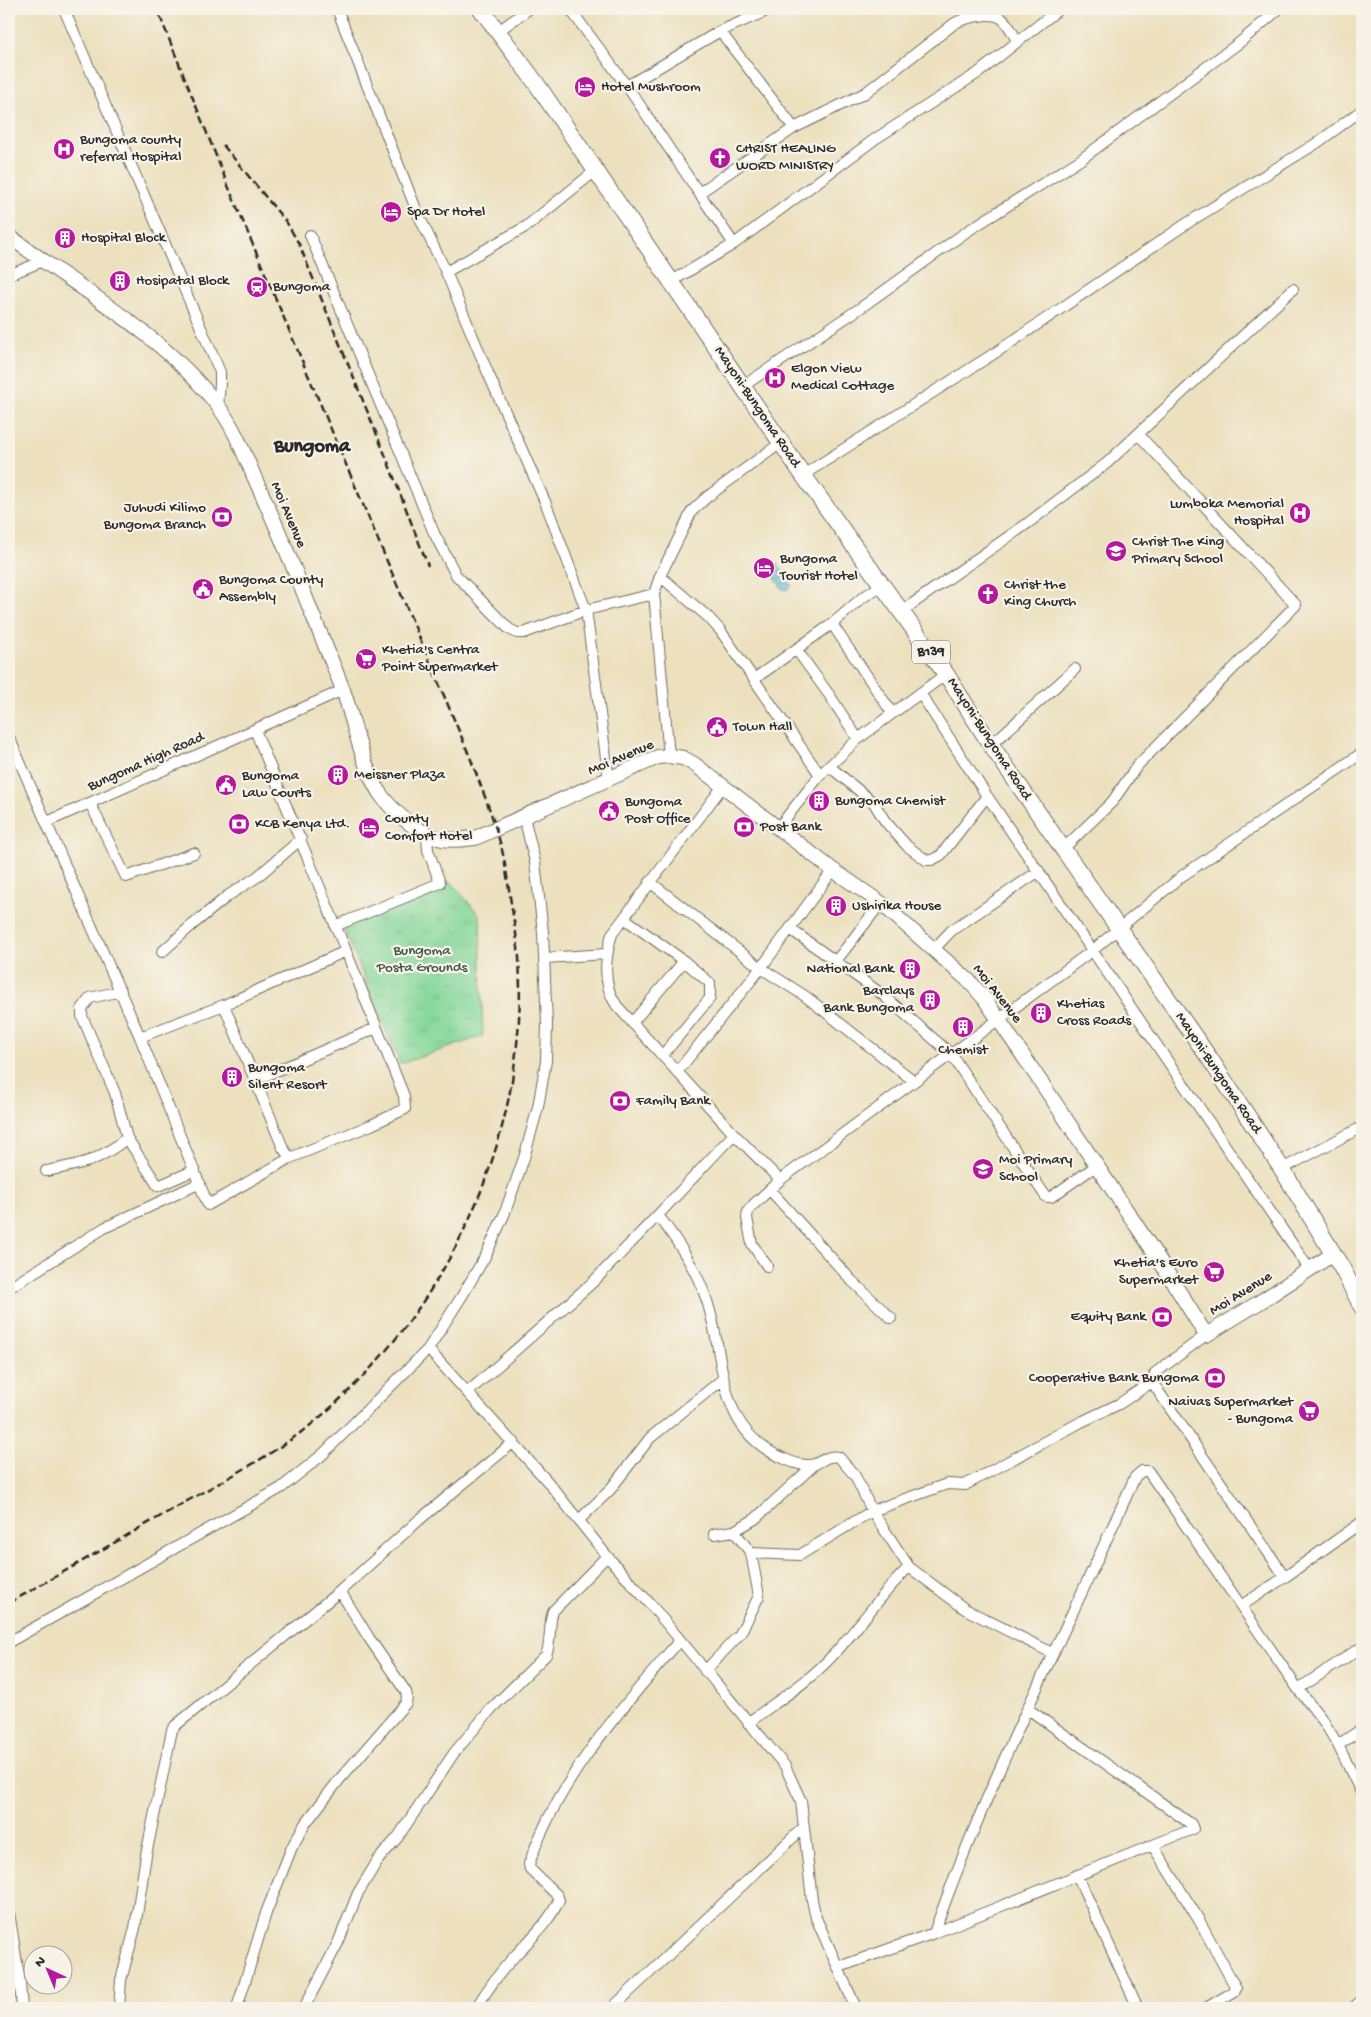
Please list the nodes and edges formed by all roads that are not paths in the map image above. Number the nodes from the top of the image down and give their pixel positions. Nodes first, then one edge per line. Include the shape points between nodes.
1 (64, 9) edge
2 (337, 9) edge
3 (481, 9) edge
4 (529, 9) edge
5 (570, 9) edge
6 (769, 9) edge
7 (1059, 9) edge
8 (1279, 9) edge
9 (720, 31) junction
10 (497, 32) junction
11 (1017, 41) junction
12 (627, 86) junction
13 (1362, 110) edge
14 (794, 128) junction
15 (595, 171) junction
16 (698, 193) junction
17 (310, 235) dead end
18 (9, 236) edge
19 (734, 244) junction
20 (43, 261) junction
21 (446, 272) junction
22 (9, 275) edge
23 (672, 281) junction
24 (1293, 289) dead end
25 (743, 386) junction
26 (218, 406) junction
27 (1139, 435) junction
28 (782, 442) junction
29 (803, 474) junction
30 (660, 576) junction
31 (882, 585) junction
32 (654, 594) junction
33 (586, 610) junction
34 (902, 611) junction
35 (832, 624) junction
36 (796, 649) junction
37 (1075, 669) dead end
38 (946, 674) junction
39 (754, 679) junction
40 (343, 690) junction
41 (920, 693) junction
42 (892, 713) junction
43 (255, 730) junction
44 (9, 737) edge
45 (858, 739) junction
46 (991, 745) junction
47 (1362, 753) edge
48 (669, 756) junction
49 (830, 766) junction
50 (820, 775) junction
51 (608, 780) junction
52 (723, 786) junction
53 (987, 796) junction
54 (90, 803) junction
55 (524, 817) junction
56 (46, 822) junction
57 (778, 828) junction
58 (427, 834) junction
59 (300, 839) junction
60 (1063, 849) junction
61 (194, 854) dead end
62 (833, 870) junction
63 (1039, 871) junction
64 (650, 882) junction
65 (881, 903) junction
66 (624, 918) junction
67 (335, 926) junction
68 (1119, 928) junction
69 (790, 929) junction
70 (934, 949) junction
71 (1093, 950) junction
72 (346, 951) junction
73 (162, 952) dead end
74 (606, 954) junction
75 (545, 958) junction
76 (684, 961) junction
77 (836, 961) junction
78 (761, 968) junction
79 (121, 991) junction
80 (224, 1005) junction
81 (998, 1019) junction
82 (632, 1023) junction
83 (376, 1028) junction
84 (140, 1037) junction
85 (951, 1054) junction
86 (662, 1056) junction
87 (677, 1072) junction
88 (255, 1080) junction
89 (914, 1081) junction
90 (1362, 1127) edge
91 (734, 1134) junction
92 (127, 1138) junction
93 (290, 1158) junction
94 (1096, 1166) junction
95 (1282, 1169) junction
96 (195, 1170) junction
97 (46, 1171) dead end
98 (780, 1180) junction
99 (200, 1183) junction
100 (770, 1190) junction
101 (658, 1215) junction
102 (1333, 1254) junction
103 (767, 1266) dead end
104 (1310, 1270) junction
105 (9, 1288) edge
106 (1362, 1307) edge
107 (891, 1318) dead end
108 (1206, 1335) junction
109 (428, 1349) junction
110 (724, 1379) junction
111 (1152, 1382) junction
112 (468, 1392) junction
113 (514, 1442) junction
114 (815, 1464) junction
115 (872, 1511) junction
116 (579, 1520) junction
117 (1362, 1522) edge
118 (734, 1531) junction
119 (714, 1534) dead end
120 (751, 1553) junction
121 (607, 1556) junction
122 (909, 1567) junction
123 (1285, 1577) junction
124 (340, 1591) junction
125 (1241, 1606) junction
126 (680, 1640) junction
127 (9, 1642) edge
128 (1362, 1647) edge
129 (1052, 1653) junction
130 (705, 1672) junction
131 (1298, 1689) junction
132 (1028, 1708) junction
133 (748, 1724) junction
134 (1362, 1729) edge
135 (1338, 1745) junction
136 (1362, 1794) edge
137 (804, 1827) junction
138 (1153, 1846) junction
139 (1077, 1875) junction
140 (9, 1912) edge
141 (934, 1933) junction
142 (839, 1967) junction
143 (1362, 2000) edge
144 (22, 2008) edge
145 (119, 2008) edge
146 (237, 2008) edge
147 (304, 2008) edge
148 (476, 2008) edge
149 (612, 2008) edge
150 (856, 2008) edge
151 (1138, 2008) edge
152 (1206, 2008) edge
153 (1353, 2008) edge

1 - 26 street via 220,372
2 - 21 street via 415,204
3 - 10 main road, Mayoni-Bungoma Road / B139
4 - 10 street
5 - 12 street
6 - 9 street
7 - 11 street
8 - 25 street via 1239,43 1080,160 966,232 859,309
9 - 12 street
9 - 14 street
10 - 15 main road, Mayoni-Bungoma Road / B139
11 - 14 street via 1003,18 994,15 965,18 955,22 865,93
11 - 19 street via 978,73 875,140
12 - 16 street
13 - 29 street via 1317,144 1189,222 998,351
14 - 16 street
15 - 21 street via 527,226
15 - 23 main road, Mayoni-Bungoma Road / B139
16 - 19 street
17 - 33 street via 434,533 456,575 516,633
18 - 20 street, Moi Avenue
19 - 23 street
20 - 22 street
20 - 26 street, Moi Avenue via 154,342 189,373
21 - 33 street via 546,504
23 - 25 main road, Mayoni-Bungoma Road / B139
24 - 27 street
25 - 28 main road, Mayoni-Bungoma Road / B139
26 - 40 street, Moi Avenue via 268,505
27 - 34 street via 1028,524
27 - 60 street via 1296,605 1137,766 1112,802
28 - 29 main road, Mayoni-Bungoma Road / B139
28 - 30 street via 692,511
29 - 31 main road, Mayoni-Bungoma Road / B139
30 - 32 street
30 - 39 street via 714,624
31 - 34 main road, Mayoni-Bungoma Road / B139
31 - 35 street
32 - 33 street
32 - 48 street
33 - 51 street
34 - 38 main road, Mayoni-Bungoma Road / B139
35 - 36 street
35 - 42 street
36 - 39 street
36 - 45 street
37 - 46 street
38 - 41 street
38 - 46 main road, Mayoni-Bungoma Road / B139
39 - 50 street
40 - 43 street, Bungoma High Road
40 - 58 street, Moi Avenue via 373,781 395,810
41 - 42 street
41 - 53 street
42 - 45 street
43 - 54 street, Bungoma High Road
43 - 59 street
44 - 56 street
45 - 49 street
46 - 60 main road, Mayoni-Bungoma Road / B139
47 - 68 street via 1182,876
48 - 51 street, Moi Avenue via 658,757
48 - 52 street, Moi Avenue via 694,764
49 - 50 street
49 - 53 street via 874,803 893,831 926,860 941,855
50 - 57 street
51 - 55 street, Moi Avenue
52 - 57 street, Moi Avenue
52 - 64 street
53 - 63 street
54 - 56 street, Bungoma High Road
54 - 61 street via 126,878
55 - 58 street, Moi Avenue via 475,838 444,839
55 - 75 street via 535,862
56 - 79 street
57 - 62 street, Moi Avenue
58 - 67 street via 428,850 440,883
59 - 67 street
59 - 73 street
60 - 68 main road, Mayoni-Bungoma Road / B139
62 - 65 street, Moi Avenue
62 - 69 street
63 - 70 street via 952,930
63 - 71 street
64 - 66 street
64 - 78 street
65 - 70 street, Moi Avenue
65 - 77 street
66 - 74 street via 612,934
66 - 76 street
67 - 72 street
68 - 71 street
68 - 95 main road, Mayoni-Bungoma Road / B139 via 1210,1058
69 - 77 street
69 - 78 street
70 - 81 street, Moi Avenue via 969,981
71 - 81 street
71 - 104 street
72 - 80 street
72 - 83 street
74 - 75 street
74 - 82 street via 608,990
75 - 109 street via 546,1061 524,1158 486,1254
76 - 82 street
76 - 86 street via 710,983 710,998
77 - 85 street via 897,1006
78 - 87 street
78 - 89 street via 805,996
79 - 84 street
79 - 92 street via 90,998 82,1009 82,1016 115,1093
80 - 84 street
80 - 88 street
81 - 85 street
81 - 94 street, Moi Avenue
82 - 86 street
83 - 88 street
83 - 93 street via 404,1096 405,1109
84 - 96 street
85 - 89 street
85 - 94 street via 1046,1197 1051,1197
86 - 87 street
87 - 91 street
88 - 93 street
89 - 98 street
90 - 95 street
91 - 98 street
91 - 101 street
92 - 96 street via 158,1186
92 - 97 street via 93,1161
93 - 99 street via 208,1205
94 - 108 street, Moi Avenue
95 - 102 main road, Mayoni-Bungoma Road / B139
96 - 99 street
98 - 100 street
99 - 105 street via 104,1228
100 - 103 street via 748,1211 747,1218 752,1244
100 - 107 street via 852,1281
101 - 110 street via 682,1247 707,1301
101 - 112 street via 592,1282
102 - 104 street, Moi Avenue
102 - 106 main road, Mayoni-Bungoma Road / B139
104 - 108 street, Moi Avenue
108 - 111 street via 1155,1372
109 - 112 street
109 - 127 street via 322,1455 281,1488
110 - 114 street via 738,1421 747,1435 785,1459
110 - 116 street via 650,1438 609,1491
111 - 115 street via 1119,1404 965,1485 947,1484
111 - 123 street
112 - 113 street
113 - 116 street
113 - 124 street via 419,1520
114 - 115 street via 832,1455 839,1457 854,1476
114 - 118 street via 755,1519
115 - 120 street via 800,1555
115 - 122 street
116 - 121 street
117 - 123 street
118 - 119 street
118 - 120 street
120 - 130 street via 760,1596 740,1634
121 - 126 street
121 - 147 street via 554,1611 546,1655 491,1709 454,1754 398,1837 378,1860 358,1893 338,1943
122 - 129 street via 965,1609
122 - 133 street via 808,1680
123 - 125 street
124 - 145 street via 172,1730 146,1855 135,1928 121,1980
124 - 146 street via 406,1692 406,1703 305,1824 266,1913
125 - 129 street via 1148,1471 1142,1470 1135,1477
125 - 131 street
126 - 130 street
126 - 148 street via 604,1730 566,1784 529,1864 559,1900 540,1929 506,1966
128 - 131 street
129 - 132 street
130 - 133 street
131 - 135 street
132 - 138 street via 1193,1828
132 - 141 street via 953,1880
133 - 137 street via 785,1766 801,1801
134 - 135 street
135 - 136 street
137 - 142 street via 816,1918
137 - 149 street
138 - 139 street
138 - 152 street via 1236,1988
139 - 141 street
139 - 151 street
140 - 144 street
141 - 142 street
142 - 150 street
143 - 153 street

